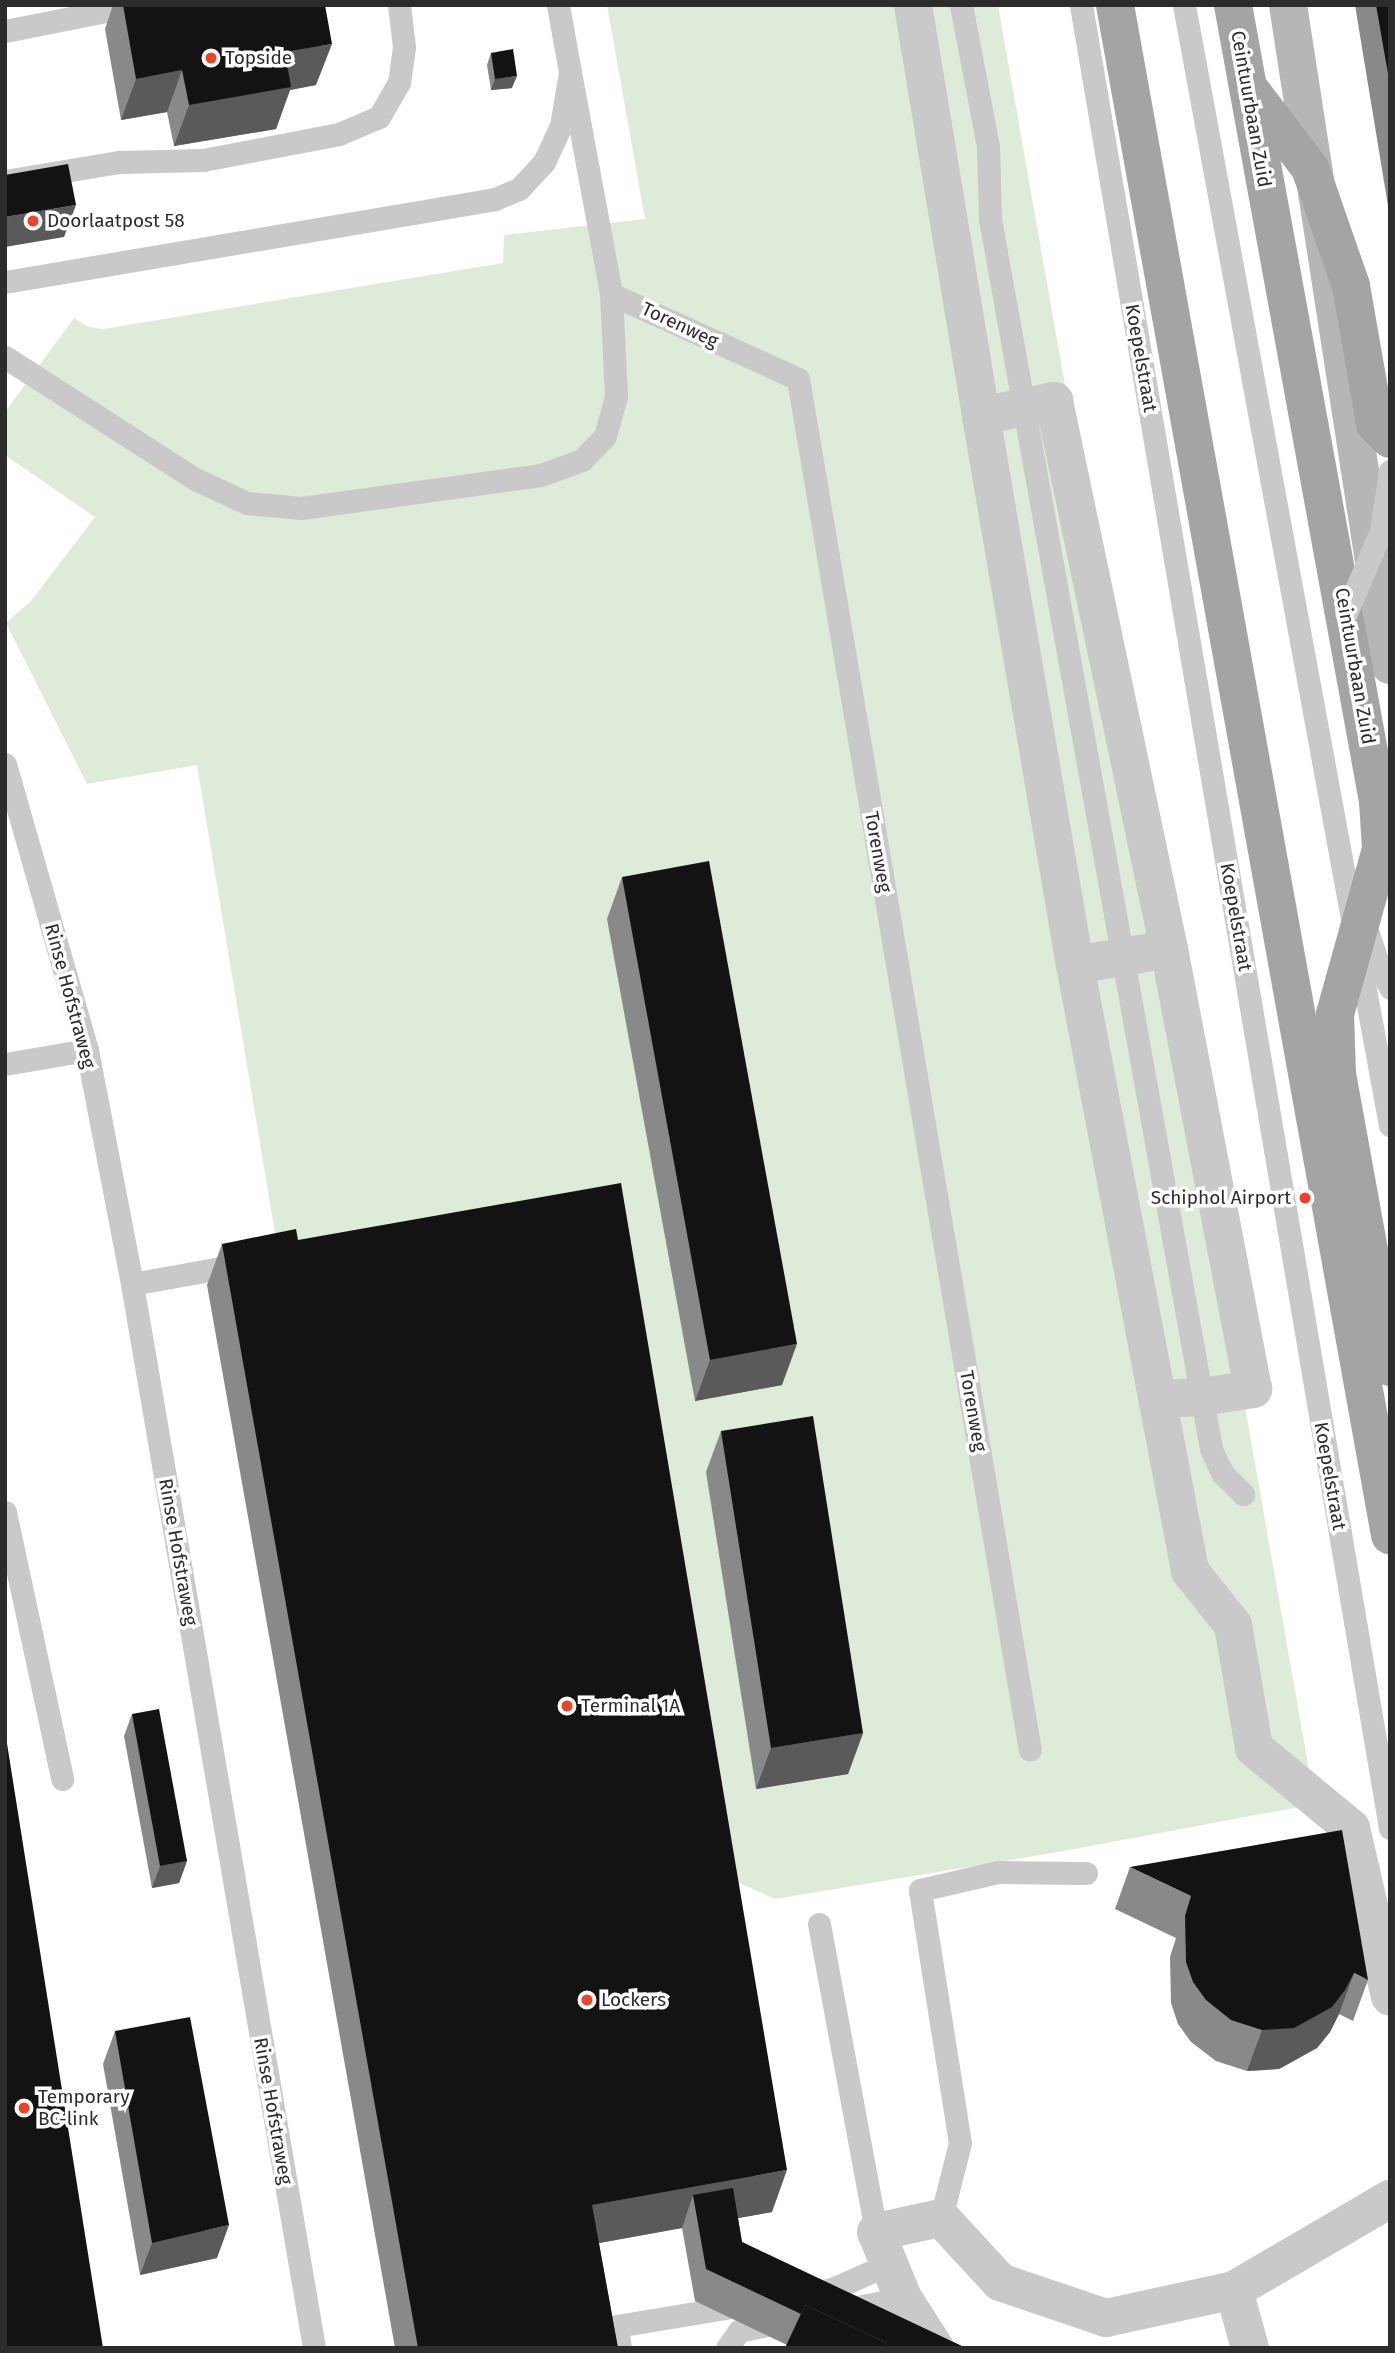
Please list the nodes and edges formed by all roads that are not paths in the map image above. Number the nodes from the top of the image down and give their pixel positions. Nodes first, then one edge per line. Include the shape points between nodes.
1 (136, 5) edge
2 (399, 5) edge
3 (558, 5) edge
4 (961, 5) edge
5 (1082, 5) edge
6 (1115, 5) edge
7 (1134, 5) edge
8 (1184, 5) edge
9 (1233, 5) edge
10 (1288, 5) edge
11 (907, 11) edge
12 (5, 31) edge
13 (570, 72) junction
14 (1248, 87) junction
15 (5, 181) edge
16 (5, 282) edge
17 (611, 294) junction
18 (5, 357) edge
19 (1024, 407) junction
20 (981, 416) junction
21 (1390, 439) edge
22 (1390, 471) edge
23 (1346, 613) junction
24 (1390, 666) edge
25 (5, 764) edge
26 (1384, 812) edge
27 (1364, 920) junction
28 (1169, 949) junction
29 (1122, 958) junction
30 (1075, 965) junction
31 (1390, 988) edge
32 (87, 1050) junction
33 (5, 1064) edge
34 (1390, 1125) edge
35 (260, 1261) edge
36 (132, 1284) junction
37 (1390, 1367) edge
38 (1202, 1397) junction
39 (1158, 1399) junction
40 (1390, 1470) edge
41 (1243, 1494) dead end
42 (5, 1512) edge
43 (1390, 1535) edge
44 (1030, 1750) dead end
45 (62, 1779) dead end
46 (1390, 1828) edge
47 (1086, 1873) dead end
48 (818, 1924) dead end
49 (1390, 1997) edge
50 (1390, 2199) edge
51 (941, 2218) junction
52 (890, 2264) junction
53 (1234, 2290) junction
54 (829, 2314) junction
55 (314, 2348) edge
56 (620, 2348) edge
57 (727, 2348) edge
58 (935, 2348) edge
59 (1250, 2348) edge

1 - 12 lane
2 - 15 lane via 404,47 399,83 379,117 339,134 203,160 119,162
3 - 13 lane
4 - 19 lane via 988,146 990,219
5 - 46 lane, Koepelstraat
6 - 43 main road
7 - 40 street
8 - 34 lane
9 - 14 main road, Ceintuurbaan Zuid
10 - 24 street
11 - 20 street
13 - 16 lane via 561,126 544,162 519,189 495,200
13 - 17 lane
14 - 21 main road, bridge via 1310,168 1351,286 1375,424
14 - 23 main road, Ceintuurbaan Zuid, bridge
17 - 18 lane via 616,396 605,436 582,460 541,474 302,509 247,503 195,480
17 - 44 lane, Torenweg via 798,379
19 - 20 street
19 - 28 street via 1054,401
19 - 29 lane
20 - 30 street
22 - 23 lane, bridge via 1381,531
23 - 26 main road, Ceintuurbaan Zuid
25 - 32 lane, Rinse Hofstraweg
26 - 27 main road, Ceintuurbaan Zuid, bridge via 1381,849
27 - 31 lane
27 - 37 main road, Ceintuurbaan Zuid, bridge via 1335,1014 1337,1074
28 - 29 street
28 - 38 street via 1253,1389
29 - 30 street
29 - 38 lane
30 - 39 street
32 - 33 lane
32 - 36 lane, Rinse Hofstraweg
35 - 36 lane
36 - 55 lane, Rinse Hofstraweg
38 - 39 street
38 - 41 lane via 1211,1449 1222,1473
39 - 49 street via 1190,1571 1233,1625 1254,1748 1351,1828
42 - 45 lane
47 - 51 lane via 998,1872 920,1890 960,2143
48 - 52 lane
50 - 53 street
51 - 52 street
51 - 53 street via 1000,2282 1106,2318
52 - 54 lane
52 - 54 lane
52 - 58 street
53 - 59 street
54 - 56 lane via 773,2299 617,2326
54 - 57 lane via 739,2331

